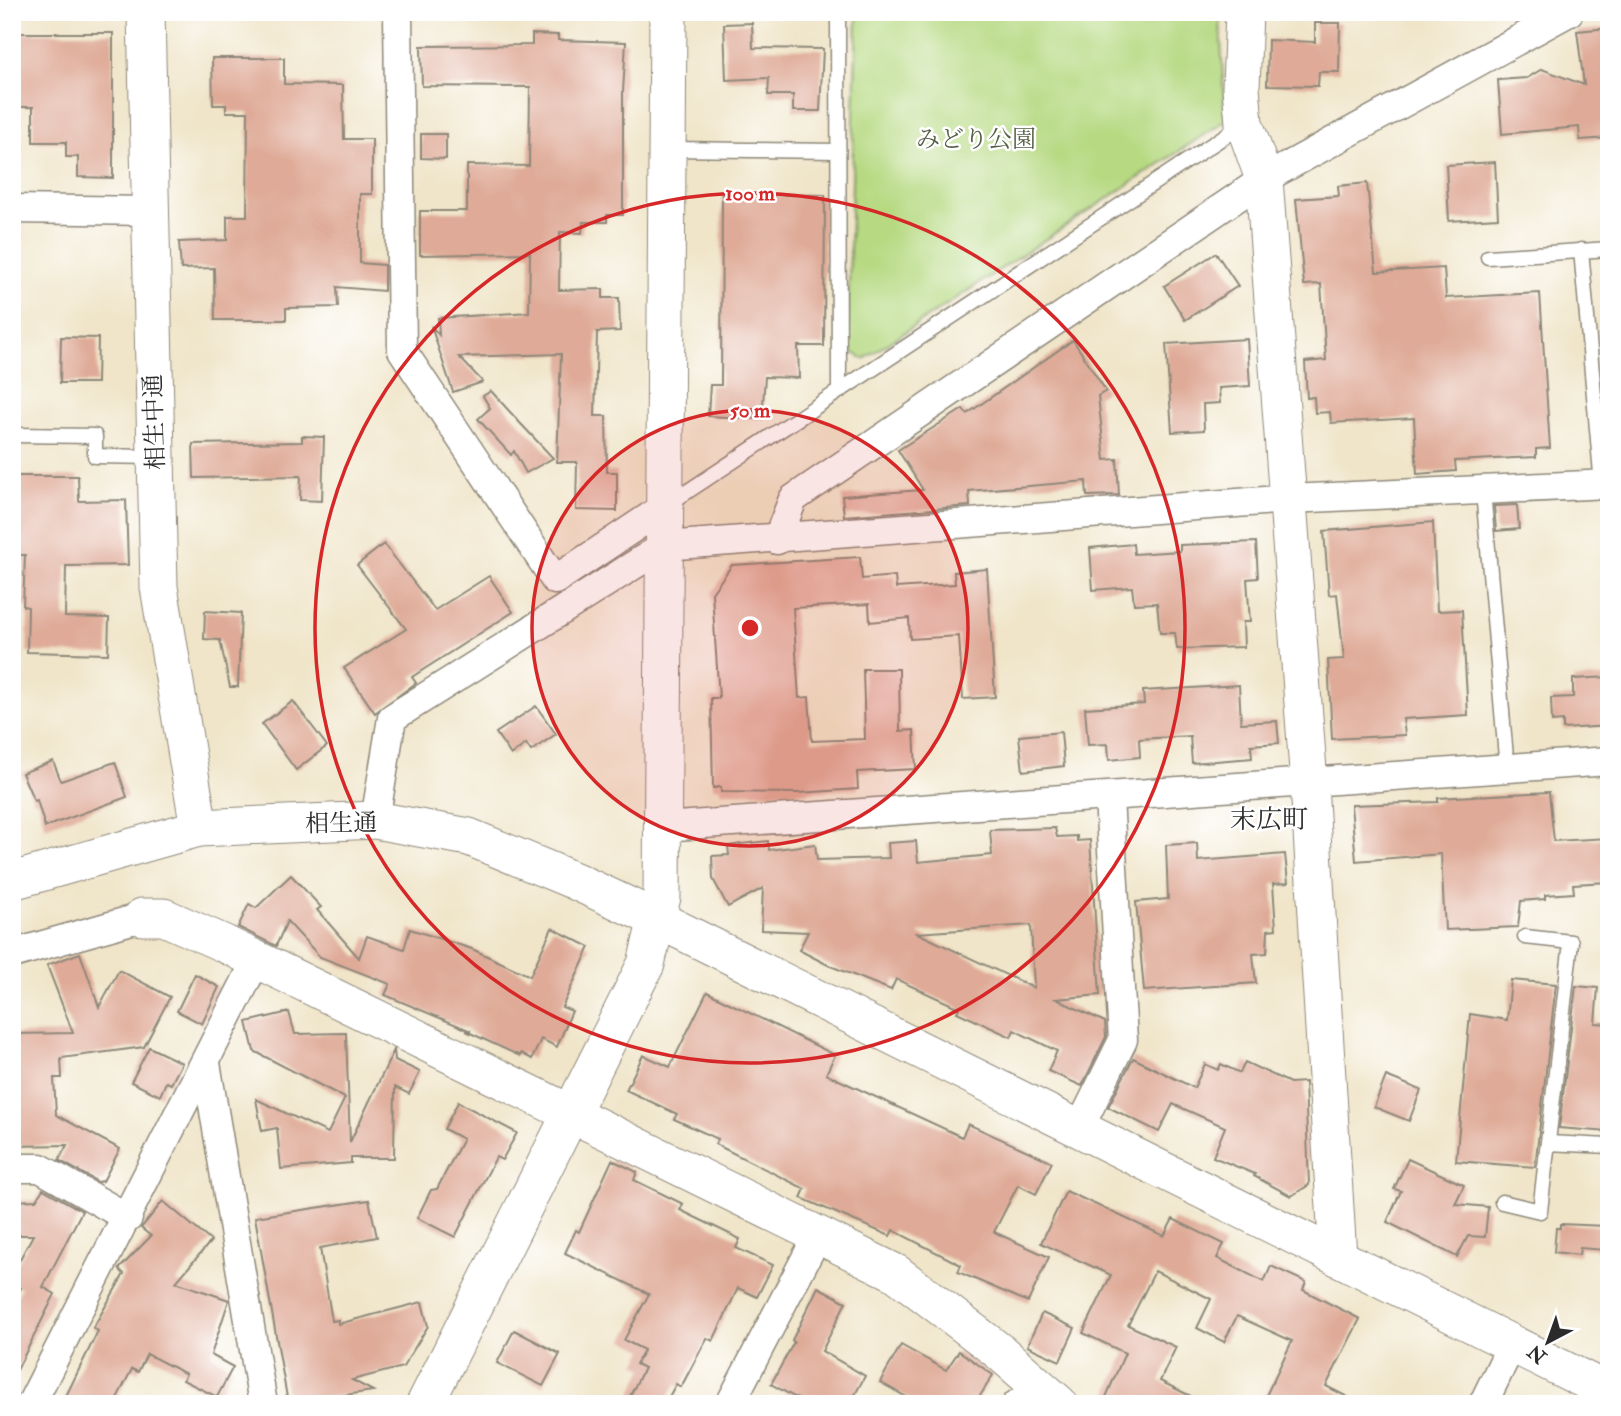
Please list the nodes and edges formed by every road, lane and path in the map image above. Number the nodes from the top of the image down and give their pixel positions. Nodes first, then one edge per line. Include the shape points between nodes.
1 (146, 12) edge
2 (398, 12) edge
3 (668, 12) edge
4 (838, 12) edge
5 (1244, 12) edge
6 (1569, 12) edge
7 (1244, 124) junction
8 (667, 149) junction
9 (838, 151) junction
10 (1264, 179) junction
11 (12, 209) edge
12 (149, 211) junction
13 (1609, 248) edge
14 (1581, 250) junction
15 (1488, 257) dead end
16 (839, 390) junction
17 (12, 435) edge
18 (155, 457) junction
19 (1605, 485) edge
20 (1483, 491) junction
21 (1289, 499) junction
22 (663, 508) junction
23 (777, 540) junction
24 (664, 546) junction
25 (1609, 761) edge
26 (1507, 769) junction
27 (1309, 784) junction
28 (1109, 798) junction
29 (376, 820) junction
30 (662, 827) junction
31 (199, 828) junction
32 (12, 881) edge
33 (142, 916) joint
34 (659, 920) junction
35 (1525, 937) dead end
36 (12, 954) edge
37 (257, 959) junction
38 (206, 1063) junction
39 (570, 1113) junction
40 (1078, 1131) junction
41 (1548, 1143) junction
42 (1609, 1146) edge
43 (12, 1168) edge
44 (1502, 1202) dead end
45 (128, 1218) junction
46 (818, 1235) junction
47 (1338, 1257) junction
48 (1512, 1343) junction
49 (1609, 1392) edge
50 (12, 1396) edge
51 (1040, 1398) edge
52 (29, 1404) edge
53 (263, 1404) edge
54 (425, 1404) edge
55 (730, 1404) edge
56 (1483, 1404) edge

1 - 12 street, 相生中通
2 - 22 street via 401,350 555,580
3 - 8 street
4 - 9 lane
5 - 7 street
6 - 10 street
7 - 10 street
7 - 16 lane
8 - 9 lane
8 - 22 street
9 - 16 lane
10 - 21 street
10 - 23 street via 793,499
11 - 12 street
12 - 18 street, 相生中通
13 - 14 lane
14 - 15 lane
14 - 19 lane
16 - 22 lane
17 - 18 lane via 95,436 95,456
18 - 31 street, 相生中通 via 159,587
19 - 20 street
20 - 21 street
20 - 26 lane
21 - 23 street
21 - 27 street
22 - 24 street
23 - 24 street
24 - 29 street via 391,718
24 - 30 street
25 - 26 street
26 - 27 street
27 - 28 street
27 - 47 street
28 - 30 street
28 - 40 street via 1123,1040
29 - 31 street, 相生通
29 - 34 street, 相生通 via 469,837
30 - 34 street
31 - 32 street, 相生通
33 - 36 street
33 - 37 street via 164,917
34 - 39 street via 646,964
34 - 40 street, 相生通
35 - 41 lane via 1571,943
37 - 38 street
37 - 39 street
38 - 45 street
38 - 53 street
39 - 46 street
39 - 54 street
40 - 47 street, 相生通
41 - 42 lane
41 - 44 lane via 1540,1211
43 - 45 street via 40,1168
45 - 52 street
46 - 51 street via 896,1273
46 - 55 street
47 - 48 street, 相生通
48 - 49 street, 相生通
48 - 56 street
50 - 52 street

